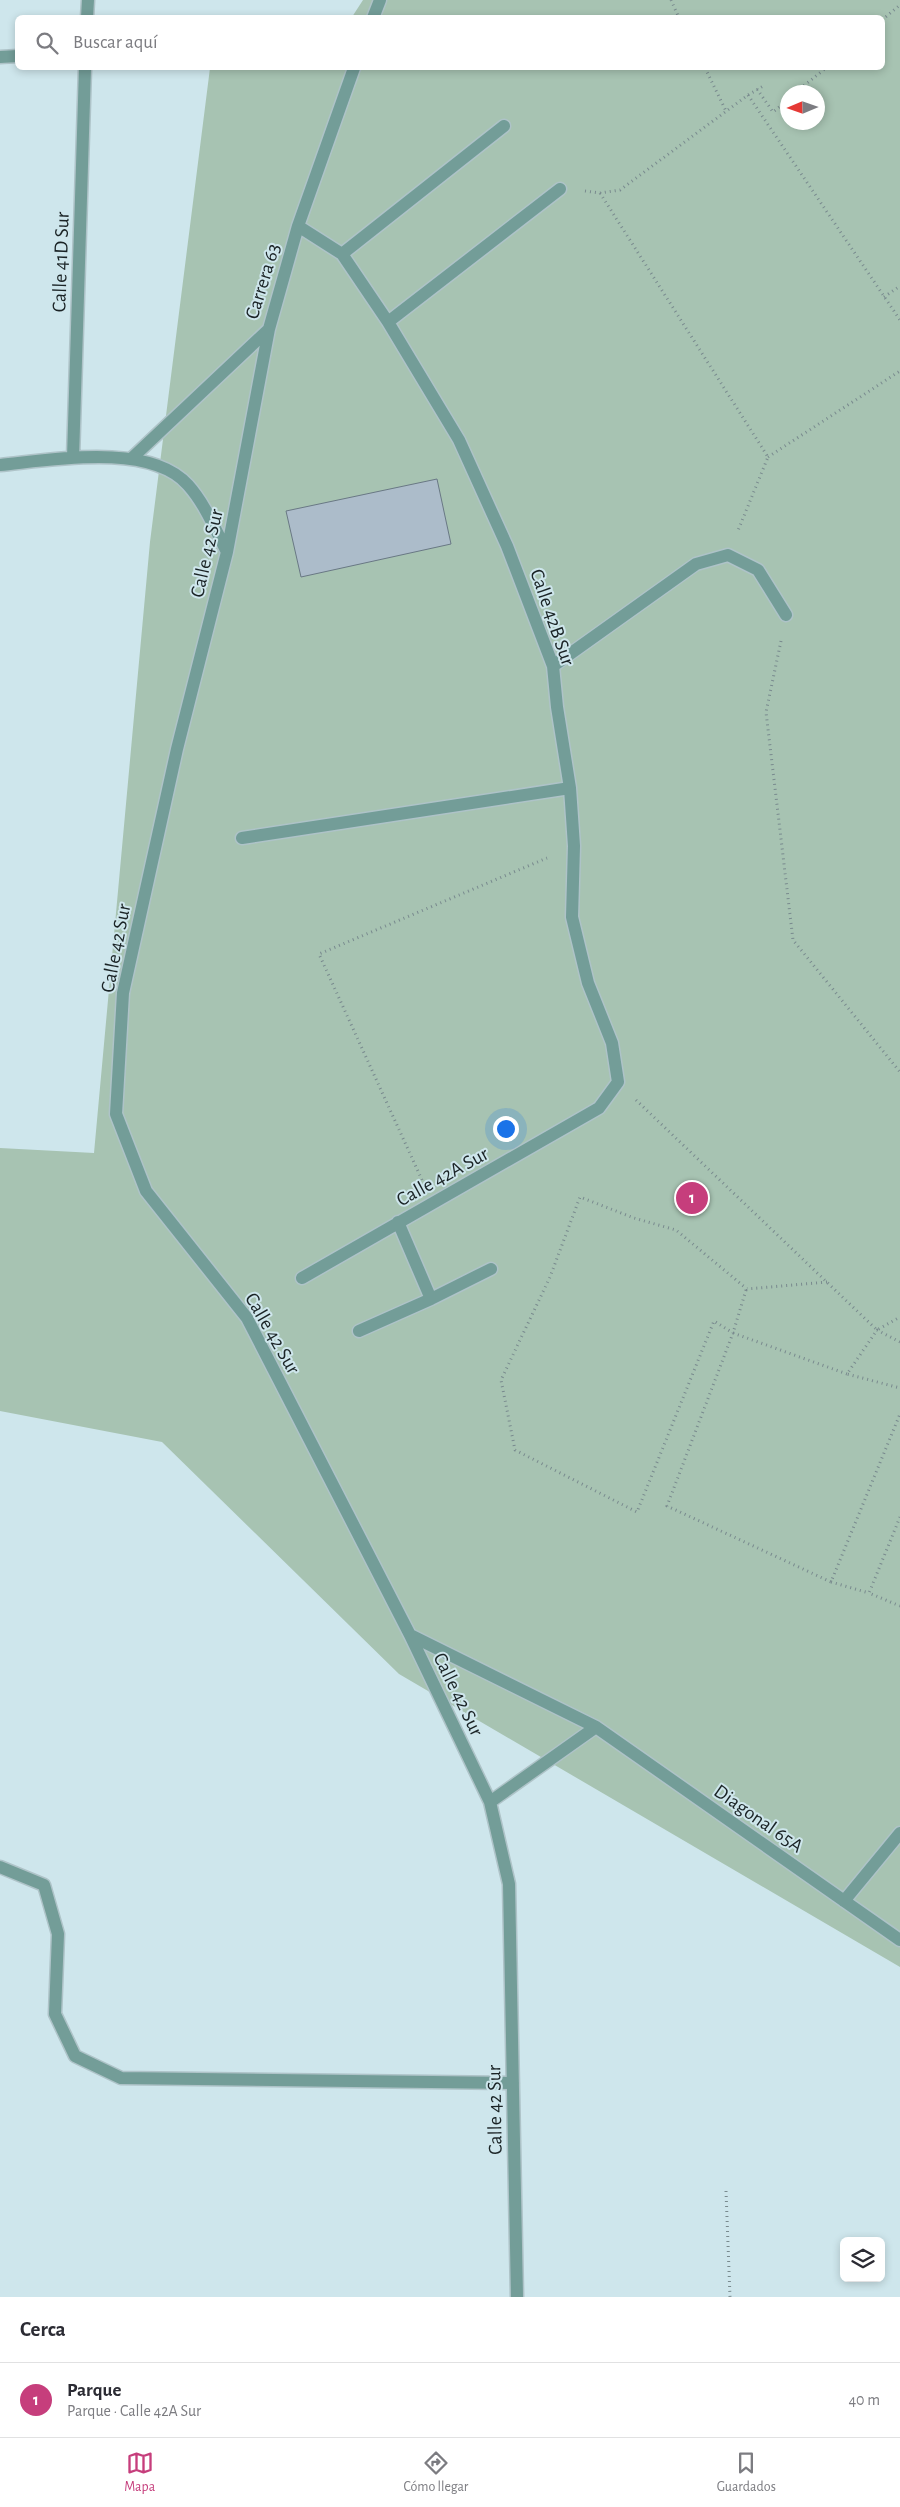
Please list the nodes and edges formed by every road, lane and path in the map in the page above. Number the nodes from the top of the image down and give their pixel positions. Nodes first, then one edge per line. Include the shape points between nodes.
1 (88, 0) edge
2 (380, 0) edge
3 (670, 0) edge
4 (900, 5) edge
5 (87, 15) edge
6 (374, 15) edge
7 (678, 15) edge
8 (885, 18) edge
9 (0, 56) edge
10 (15, 56) edge
11 (85, 70) edge
12 (353, 70) edge
13 (705, 70) edge
14 (824, 70) edge
15 (765, 85) dead end
16 (805, 85) edge
17 (757, 89) junction
18 (748, 95) junction
19 (780, 106) edge
20 (726, 111) junction
21 (504, 126) dead end
22 (560, 189) joint
23 (600, 193) junction
24 (298, 226) junction
25 (342, 254) junction
26 (900, 286) edge
27 (884, 296) junction
28 (900, 320) edge
29 (388, 322) junction
30 (269, 329) junction
31 (900, 371) edge
32 (768, 457) junction
33 (72, 458) junction
34 (132, 458) junction
35 (0, 465) edge
36 (227, 552) junction
37 (728, 555) junction
38 (786, 615) joint
39 (553, 666) junction
40 (570, 788) junction
41 (242, 838) dead end
42 (574, 846) junction
43 (900, 1072) edge
44 (618, 1082) junction
45 (433, 1203) junction
46 (398, 1222) junction
47 (491, 1269) dead end
48 (302, 1278) dead end
49 (827, 1282) junction
50 (746, 1290) junction
51 (431, 1299) junction
52 (900, 1317) edge
53 (876, 1330) junction
54 (359, 1331) dead end
55 (733, 1333) junction
56 (900, 1342) edge
57 (847, 1374) junction
58 (900, 1388) edge
59 (900, 1414) edge
60 (900, 1517) edge
61 (831, 1582) junction
62 (870, 1593) junction
63 (900, 1606) edge
64 (410, 1635) junction
65 (596, 1727) junction
66 (490, 1802) junction
67 (900, 1833) edge
68 (0, 1867) edge
69 (844, 1901) junction
70 (900, 1940) edge
71 (513, 2083) junction
72 (726, 2191) dead end
73 (517, 2297) edge
74 (730, 2297) edge

1 - 5 street
2 - 6 street
3 - 7 path
4 - 8 path
9 - 10 street
11 - 33 street, Calle 41D Sur
12 - 24 street, Carrera 63
13 - 20 path
14 - 16 path
15 - 17 path
17 - 18 path
17 - 19 path via 773,112
18 - 20 path
18 - 27 path
20 - 23 path via 620,190
21 - 25 street
22 - 23 path
22 - 29 street
23 - 32 path
24 - 25 street, Calle 42B Sur
24 - 30 street, Carrera 63
25 - 29 street, Calle 42B Sur
26 - 27 path
27 - 28 path
29 - 39 street, Calle 42B Sur via 459,440 507,546
30 - 34 street, Carrera 63
30 - 36 street, Calle 42 Sur
31 - 32 path
32 - 37 path
33 - 34 street
33 - 35 street
34 - 36 street via 162,467 188,484
36 - 64 street, Calle 42 Sur via 177,749 123,993 116,1114 146,1191 248,1318
37 - 38 street via 758,570
37 - 39 street via 696,564
38 - 43 path via 766,712 794,940
39 - 40 street, Calle 42B Sur
40 - 41 street
40 - 42 street, Calle 42B Sur
42 - 44 street, Calle 42B Sur via 572,917 588,982 612,1043
42 - 45 path via 319,954
44 - 45 street, Calle 42A Sur via 599,1108
44 - 49 path
45 - 46 street, Calle 42A Sur
46 - 48 street, Calle 42A Sur
46 - 51 street
47 - 51 street
49 - 50 path
49 - 53 path
50 - 55 path
50 - 55 path via 676,1230 580,1197 550,1277 501,1380 515,1450 637,1512 714,1321
51 - 54 street
52 - 53 path
53 - 56 path
53 - 57 path
55 - 57 path
55 - 61 path via 667,1506
57 - 58 path
59 - 61 path
60 - 62 path
61 - 62 path
62 - 63 path
64 - 65 street, Diagonal 65A
64 - 66 street, Calle 42 Sur
65 - 66 street
65 - 69 street, Diagonal 65A
66 - 71 street, Calle 42 Sur via 509,1884
67 - 69 street
68 - 71 street via 44,1885 58,1934 55,2014 75,2056 121,2078
69 - 70 street, Diagonal 65A
71 - 73 street, Calle 42 Sur
72 - 74 path

